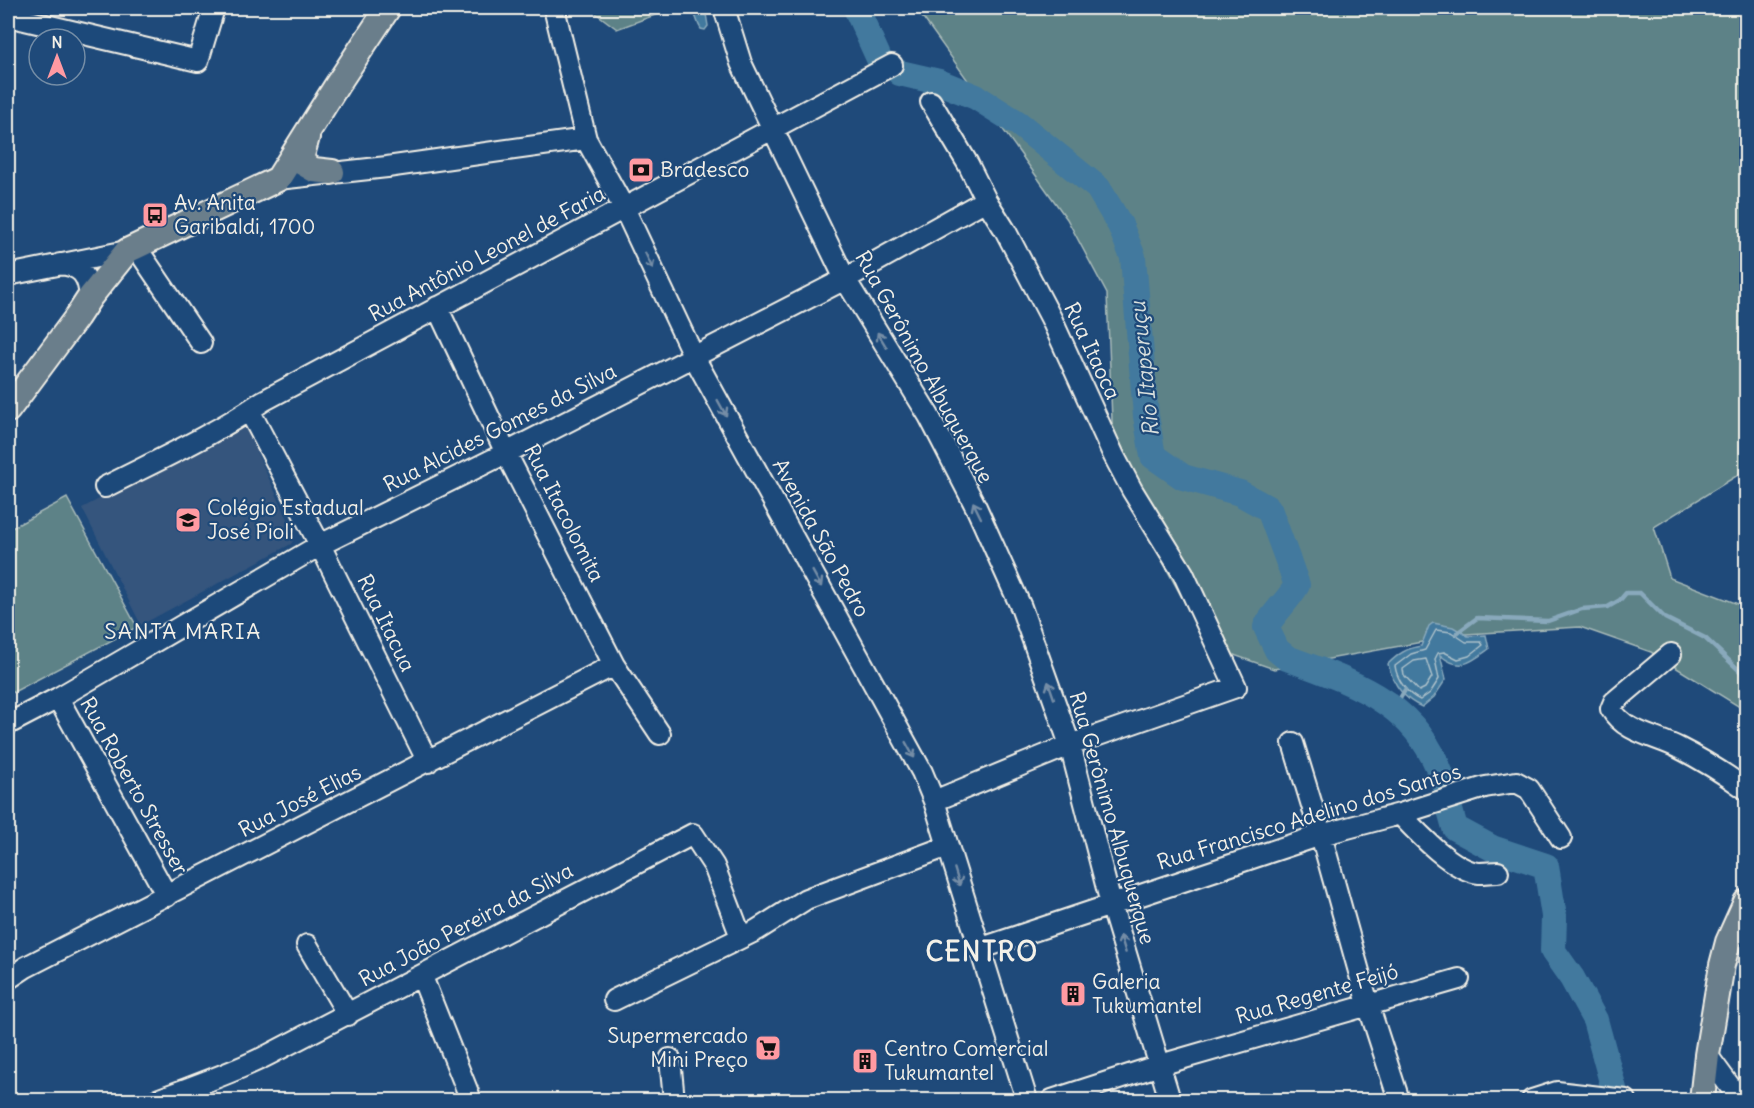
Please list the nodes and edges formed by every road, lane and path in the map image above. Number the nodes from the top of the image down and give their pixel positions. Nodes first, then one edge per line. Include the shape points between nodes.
1 (214, 8) edge
2 (388, 8) edge
3 (554, 8) edge
4 (724, 8) edge
5 (8, 16) edge
6 (892, 66) dead end
7 (931, 102) dead end
8 (309, 129) junction
9 (774, 129) junction
10 (586, 139) junction
11 (332, 172) junction
12 (278, 179) junction
13 (986, 200) junction
14 (624, 208) junction
15 (131, 249) junction
16 (57, 264) junction
17 (8, 275) edge
18 (845, 279) junction
19 (90, 297) junction
20 (437, 307) junction
21 (201, 343) dead end
22 (694, 357) junction
23 (8, 410) edge
24 (249, 410) junction
25 (506, 453) junction
26 (105, 487) dead end
27 (320, 545) junction
28 (1671, 654) dead end
29 (614, 665) junction
30 (58, 698) junction
31 (8, 724) edge
32 (660, 734) dead end
33 (1293, 743) dead end
34 (1070, 746) junction
35 (428, 762) junction
36 (1746, 789) edge
37 (934, 801) junction
38 (1400, 814) junction
39 (1321, 835) junction
40 (1561, 838) dead end
41 (948, 846) junction
42 (1498, 872) dead end
43 (167, 896) junction
44 (1746, 902) edge
45 (1111, 904) junction
46 (1746, 925) edge
47 (741, 937) junction
48 (1728, 942) junction
49 (307, 945) dead end
50 (979, 949) junction
51 (422, 977) junction
52 (8, 979) edge
53 (1459, 979) dead end
54 (614, 1000) dead end
55 (1368, 1004) junction
56 (348, 1014) junction
57 (1707, 1055) junction
58 (670, 1059) dead end
59 (1160, 1065) junction
60 (1617, 1099) edge
61 (157, 1101) edge
62 (471, 1101) edge
63 (674, 1101) edge
64 (1027, 1101) edge
65 (1052, 1101) edge
66 (1170, 1101) edge
67 (1399, 1101) edge
68 (1532, 1101) edge
69 (1702, 1101) edge
70 (1740, 1101) edge

1 - 5 street via 198,61
2 - 8 main road
3 - 10 street, Avenida São Pedro
4 - 9 street, Rua Gerônimo Albuquerque via 741,63
6 - 9 street, Rua Antônio Leonel de Faria
7 - 13 street, Rua Itaoca
8 - 11 main road via 302,163 314,170
8 - 12 main road
9 - 14 street, Rua Antônio Leonel de Faria
9 - 18 street, Rua Gerônimo Albuquerque
10 - 11 street
10 - 14 street, Avenida São Pedro
11 - 12 street
12 - 15 main road
13 - 18 street, Rua Alcides Gomes da Silva
13 - 34 street, Rua Itaoca via 1051,318 1132,490 1183,573 1236,687
14 - 20 street, Rua Antônio Leonel de Faria
14 -> 22 street, Avenida São Pedro
15 - 16 street
15 - 19 main road
15 - 21 street
16 - 17 street
16 - 19 street via 82,271 88,280
18 - 22 street, Rua Alcides Gomes da Silva
34 -> 18 street, Rua Gerônimo Albuquerque via 1022,607 976,507 929,416
19 - 23 main road
20 - 24 street, Rua Antônio Leonel de Faria
20 - 25 street, Rua Itacolomita
22 - 25 street, Rua Alcides Gomes da Silva
22 -> 37 street, Avenida São Pedro via 922,772
24 - 26 street, Rua Antônio Leonel de Faria
24 - 27 street, Rua Itacua
25 - 27 street, Rua Alcides Gomes da Silva
25 - 29 street, Rua Itacolomita
27 - 30 street, Rua Alcides Gomes da Silva
27 - 35 street, Rua Itacua
28 - 36 street via 1614,702 1614,715 1631,728 1676,746 1719,770
29 - 32 street, Rua Itacolomita
29 - 35 street, Rua José Elias
30 - 31 street, Rua Alcides Gomes da Silva
30 - 43 street, Rua Roberto Stresser
33 - 39 street
34 - 37 street
34 - 45 street, Rua Gerônimo Albuquerque
35 - 43 street, Rua José Elias
37 - 41 street, Avenida São Pedro
38 - 39 street, Rua Francisco Adelino dos Santos
38 - 40 street, Rua Francisco Adelino dos Santos via 1485,787 1516,782 1529,789
38 - 42 street via 1425,840 1455,862 1477,873
39 - 45 street, Rua Francisco Adelino dos Santos
39 - 55 street
41 - 47 street via 806,898
41 -> 50 street, Avenida São Pedro
43 - 52 street, Rua José Elias
44 - 48 main road
45 - 50 street, Rua Francisco Adelino dos Santos
59 -> 45 street, Rua Gerônimo Albuquerque
46 - 48 street
47 - 51 street, Rua João Pereira da Silva via 714,866 693,834
47 - 54 street
48 - 57 main road
49 - 56 street
50 - 64 street, Avenida São Pedro
51 - 56 street, Rua João Pereira da Silva
51 - 62 street
53 - 55 street, Rua Regente Feijó
55 - 59 street, Rua Regente Feijó
55 - 67 street
56 - 61 street, Rua João Pereira da Silva via 270,1054
57 - 69 main road
57 - 70 street
58 - 63 street
59 - 65 street, Rua Regente Feijó
59 - 66 street, Rua Gerônimo Albuquerque
60 - 68 street via 1557,1092

